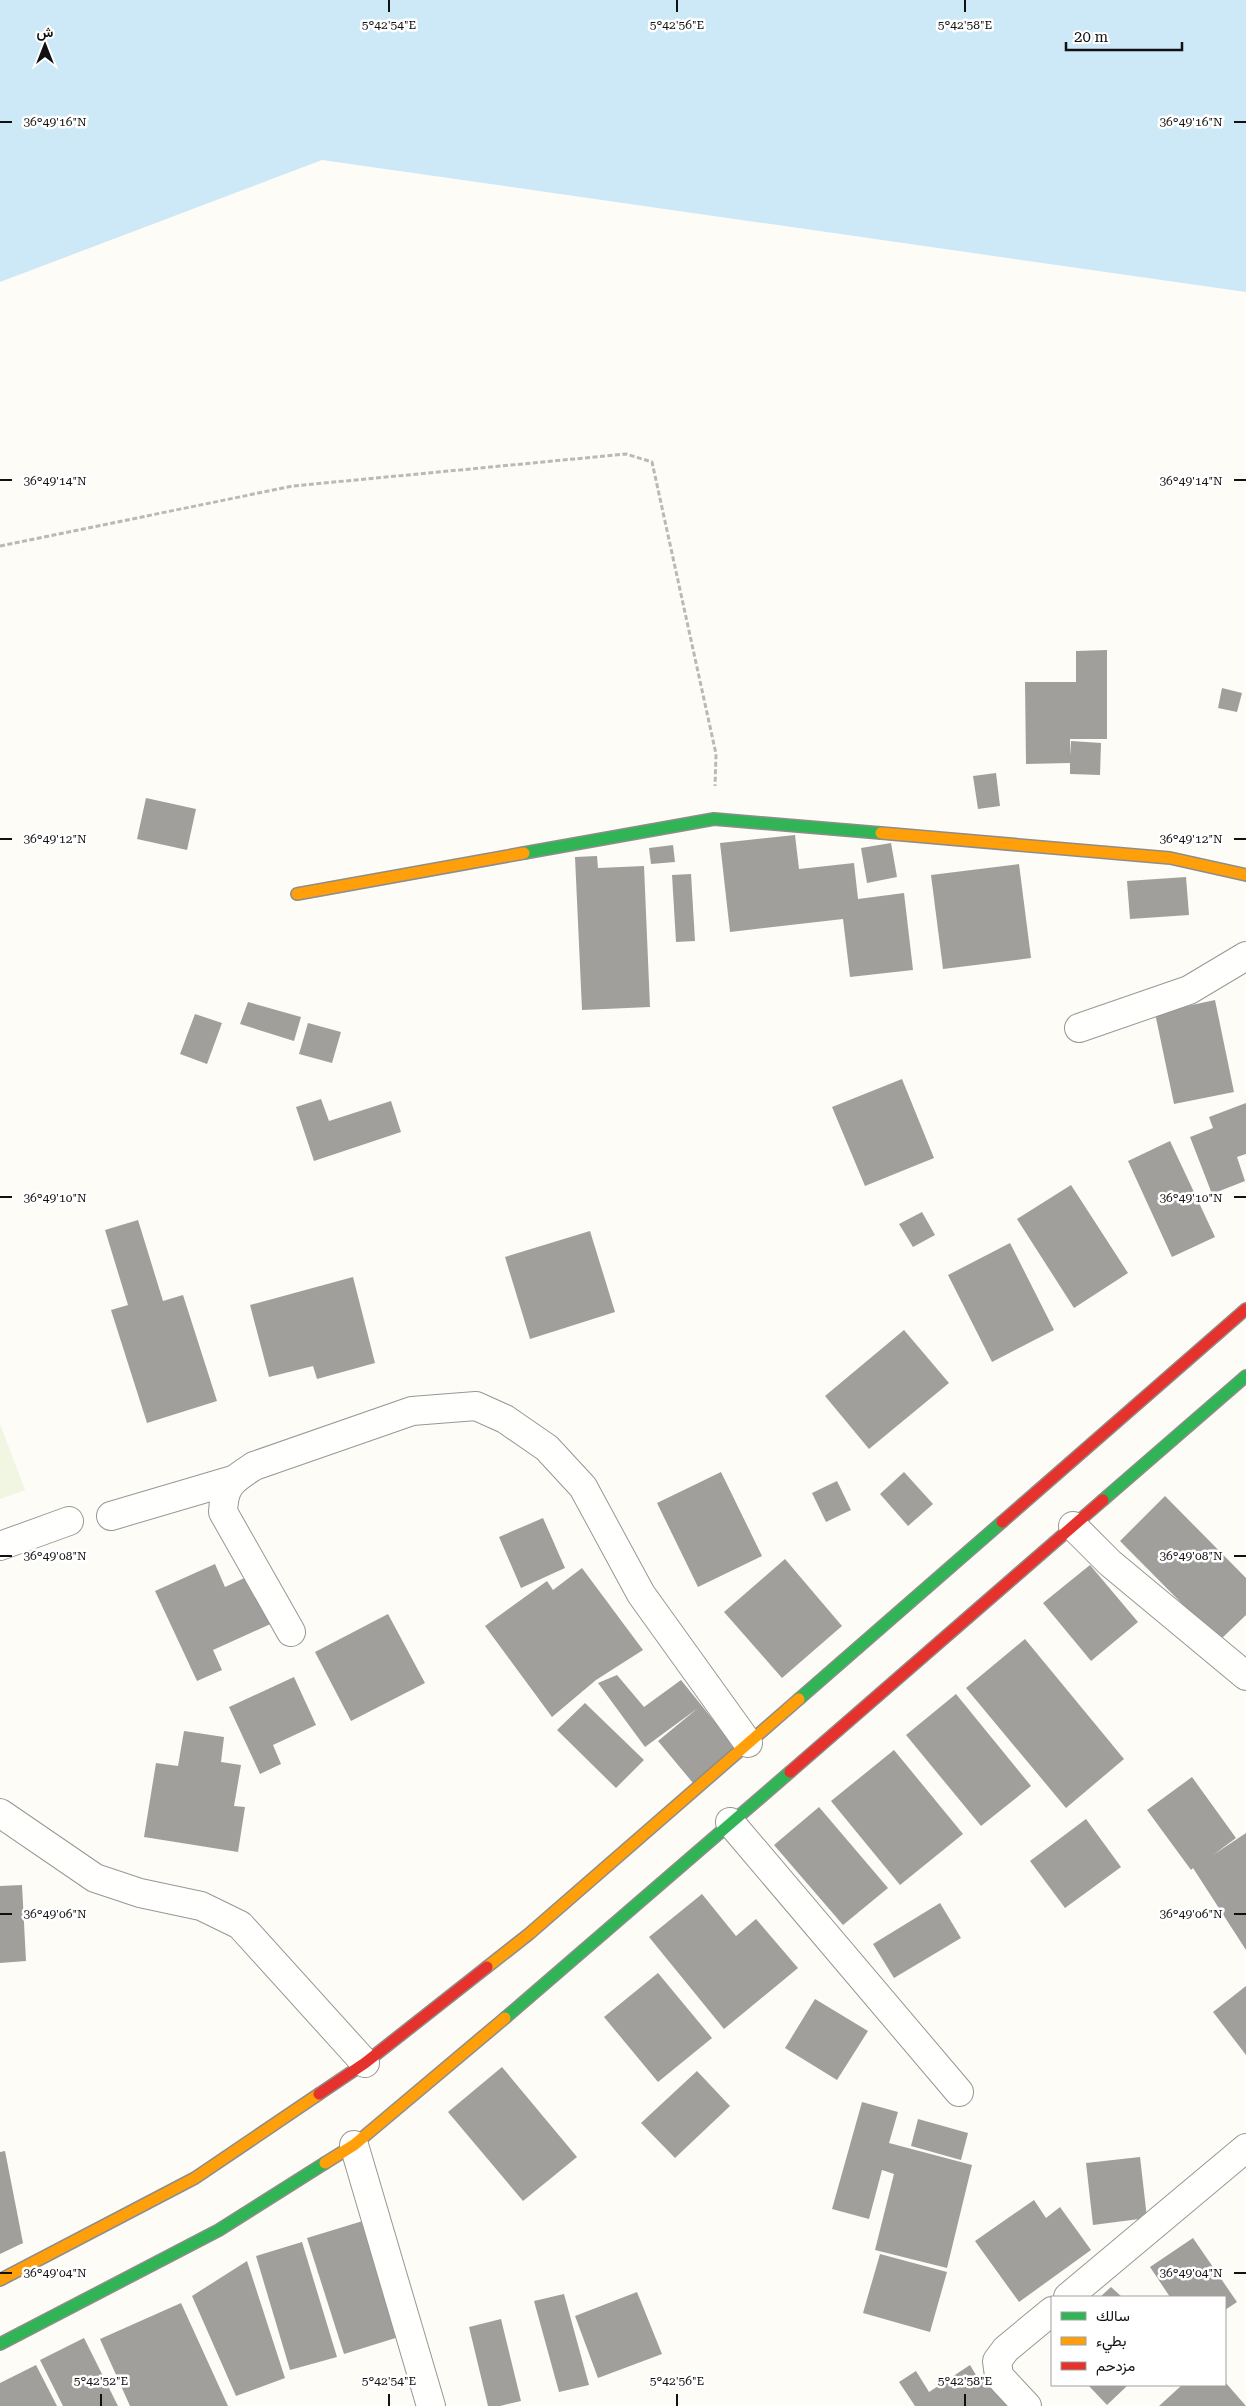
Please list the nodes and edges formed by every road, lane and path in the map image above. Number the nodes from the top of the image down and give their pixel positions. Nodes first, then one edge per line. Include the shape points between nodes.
1 (0, 546) edge
2 (714, 819) junction
3 (1246, 875) edge
4 (297, 894) dead end
5 (1246, 956) edge
6 (1079, 1028) dead end
7 (1246, 1309) edge
8 (1246, 1376) edge
9 (233, 1480) junction
10 (111, 1516) dead end
11 (69, 1521) dead end
12 (1073, 1526) junction
13 (0, 1546) edge
14 (291, 1632) dead end
15 (1246, 1676) edge
16 (748, 1743) junction
17 (0, 1813) edge
18 (730, 1822) junction
19 (366, 2063) junction
20 (960, 2092) dead end
21 (354, 2145) junction
22 (1246, 2148) edge
23 (0, 2280) edge
24 (1069, 2296) edge
25 (1051, 2312) edge
26 (0, 2344) edge
27 (431, 2406) edge
28 (1027, 2406) edge

1 - 2 path via 293,486 626,454 652,462 716,754
2 - 3 main road via 1170,858
2 - 4 main road
5 - 6 street via 1189,990
7 - 16 main road
8 - 12 main road
9 - 10 street
9 - 14 street via 224,1494 223,1512
9 - 16 street via 254,1466 412,1411 476,1406 505,1419 547,1448 583,1487 642,1594
11 - 13 street
12 - 15 street via 1110,1563
12 - 18 main road
16 - 19 main road via 529,1934
17 - 19 street via 95,1878 140,1893 200,1906 240,1925
18 - 20 street
18 - 21 main road via 555,1976
19 - 23 main road via 195,2178
21 - 26 main road via 219,2230
21 - 27 street
22 - 24 street
25 - 28 street via 1006,2349 997,2362 999,2376

